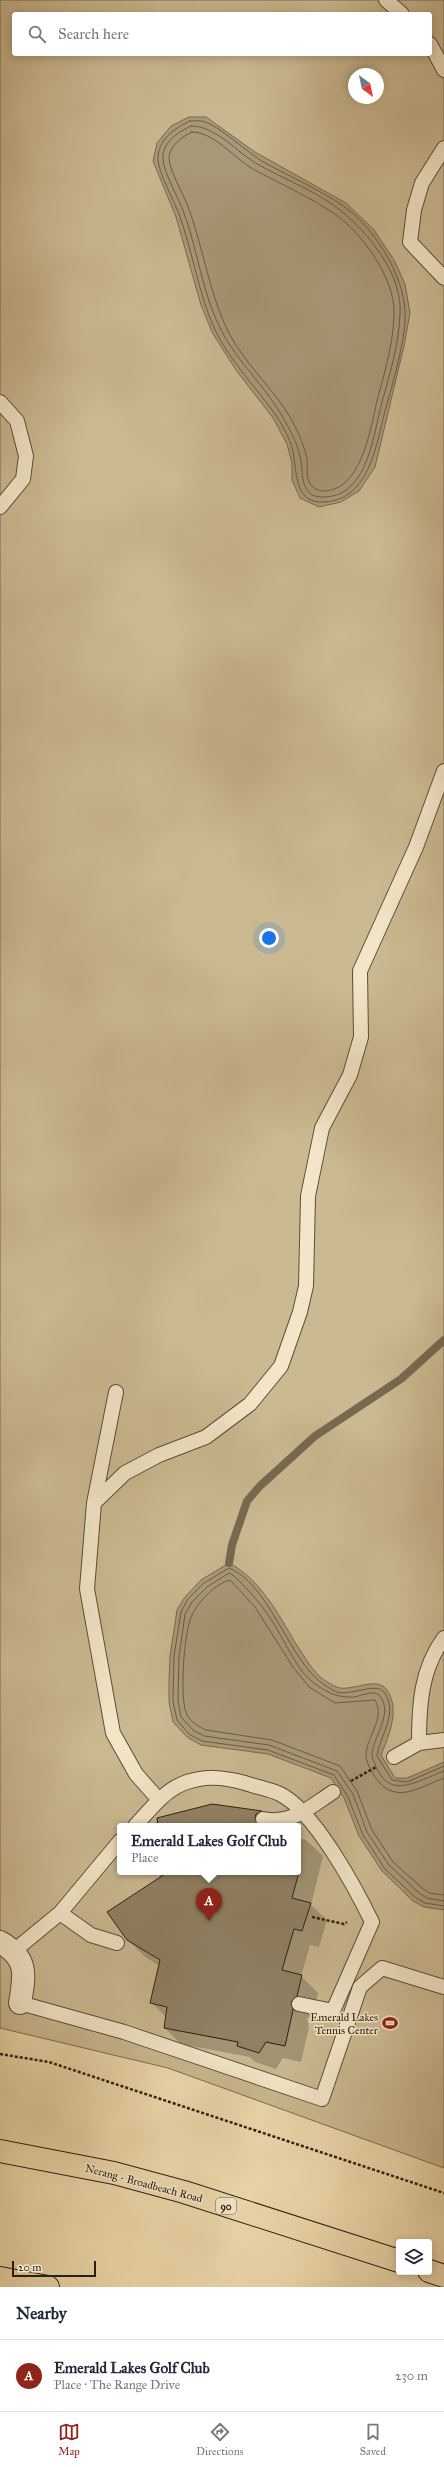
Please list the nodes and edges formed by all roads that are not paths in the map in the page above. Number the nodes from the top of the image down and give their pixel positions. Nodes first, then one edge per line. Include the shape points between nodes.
1 (386, 0) edge
2 (400, 12) edge
3 (432, 48) edge
4 (444, 70) edge
5 (444, 148) edge
6 (444, 278) edge
7 (0, 402) edge
8 (0, 507) edge
9 (444, 771) edge
10 (116, 1392) dead end
11 (94, 1503) junction
12 (444, 1638) edge
13 (444, 1740) edge
14 (419, 1743) junction
15 (394, 1757) road end
16 (333, 1792) road end
17 (159, 1800) junction
18 (303, 1814) junction
19 (263, 1819) dead end
20 (138, 1823) edge
21 (117, 1845) edge
22 (60, 1913) junction
23 (117, 1943) dead end
24 (8, 1946) edge
25 (444, 1987) edge
26 (20, 2003) joint
27 (299, 2004) dead end
28 (0, 2151) edge
29 (396, 2260) edge
30 (432, 2272) edge
31 (444, 2276) edge
32 (0, 2278) edge
33 (48, 2287) edge

1 - 2 lane
3 - 4 lane
5 - 6 lane via 422,184 414,210 410,242
7 - 8 lane via 17,421 26,456 23,479
9 - 11 lane via 416,847 360,971 361,1037 350,1075 322,1128 308,1196 306,1286 300,1312 281,1366 250,1404 206,1437 159,1455 125,1473
10 - 11 lane
11 - 17 lane via 87,1589 113,1733 136,1774
12 - 14 lane via 429,1664 420,1696
13 - 14 lane
14 - 15 lane
16 - 18 lane
17 - 18 lane via 181,1784 204,1777 230,1779 281,1795
17 - 20 lane
18 - 19 lane via 281,1821
18 - 27 lane via 314,1826 354,1887 372,1922 333,2011
21 - 22 lane
22 - 23 lane via 92,1935
22 - 24 lane
24 - 26 street via 25,1973
25 - 26 lane via 382,1968 360,1987 322,2099 124,2032
28 - 29 main road, Nerang - Broadbeach Road / 90 via 114,2173 170,2188
30 - 31 main road
32 - 33 main road

